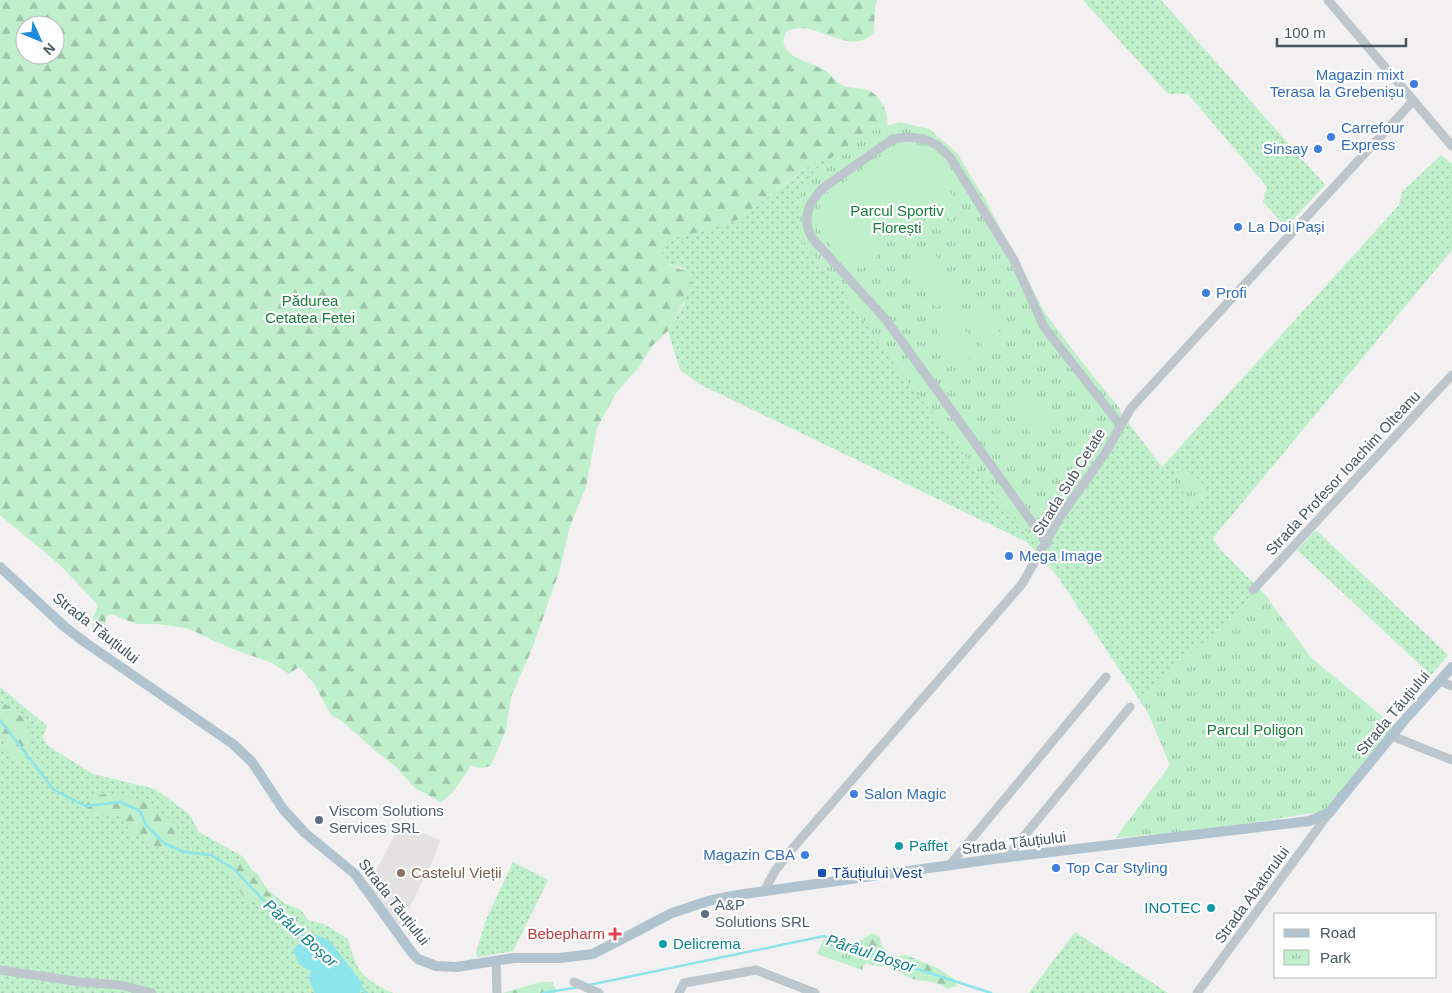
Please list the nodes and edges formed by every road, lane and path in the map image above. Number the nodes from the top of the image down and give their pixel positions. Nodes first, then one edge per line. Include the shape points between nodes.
1 (1328, 0) edge
2 (1413, 101) junction
3 (1452, 146) edge
4 (1452, 375) edge
5 (1121, 426) junction
6 (1047, 543) junction
7 (0, 567) edge
8 (1253, 590) dead end
9 (1451, 670) edge
10 (1106, 677) dead end
11 (1440, 681) junction
12 (1452, 686) edge
13 (1130, 707) dead end
14 (1392, 736) junction
15 (1452, 760) edge
16 (1329, 813) junction
17 (1006, 858) junction
18 (949, 866) junction
19 (764, 891) junction
20 (500, 960) junction
21 (0, 970) edge
22 (574, 982) dead end
23 (595, 992) edge
24 (152, 993) edge
25 (496, 993) edge
26 (679, 993) edge
27 (815, 993) edge
28 (1197, 993) edge

1 - 2 street
2 - 3 street
2 - 5 street, Strada Sub Cetate via 1131,408
4 - 8 street, Strada Profesor Ioachim Olteanu
5 - 6 street, Strada Sub Cetate via 1060,517
5 - 6 street via 1044,327 1014,260 945,151 918,138 893,138 813,198 807,217 809,233 887,321
6 - 19 street, Strada Sub Cetate via 1022,584 799,842 775,871
7 - 20 main road, Strada Tăuțiului via 79,638 233,744 252,762 283,809 355,874 418,959 436,966 456,967
9 - 11 main road, Strada Tăuțiului
10 - 18 street
11 - 12 street
11 - 14 main road, Strada Tăuțiului
13 - 17 street
14 - 15 street
14 - 16 main road, Strada Tăuțiului
16 - 17 main road, Strada Tăuțiului via 1309,821
16 - 28 street, Strada Abatorului
17 - 18 main road, Strada Tăuțiului
18 - 19 main road, Strada Tăuțiului
19 - 20 main road, Strada Tăuțiului via 688,907 593,954
20 - 25 street
21 - 24 street via 120,985
22 - 23 street
26 - 27 street via 684,982 756,970

